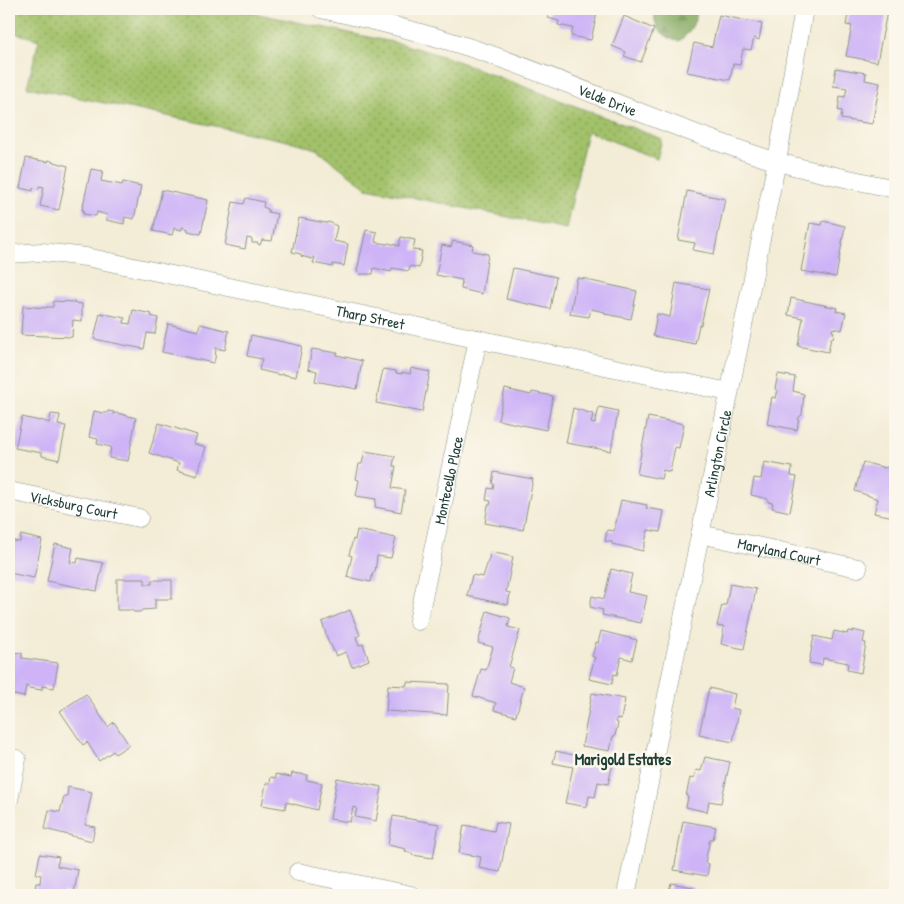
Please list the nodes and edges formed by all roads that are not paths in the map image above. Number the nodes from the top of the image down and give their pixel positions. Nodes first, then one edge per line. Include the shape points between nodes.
1 (321, 9) edge
2 (804, 9) edge
3 (777, 161) junction
4 (895, 189) edge
5 (9, 254) edge
6 (478, 339) junction
7 (729, 392) junction
8 (9, 491) edge
9 (139, 518) dead end
10 (700, 534) junction
11 (858, 568) dead end
12 (418, 621) dead end
13 (17, 759) dead end
14 (9, 800) edge
15 (298, 872) dead end
16 (411, 895) edge
17 (626, 895) edge

1 - 3 street, Velde Drive via 463,46
2 - 3 street, Arlington Circle
3 - 4 street, Velde Drive
3 - 7 street, Arlington Circle
5 - 6 street, Tharp Street via 42,252 86,257
6 - 7 street, Tharp Street
6 - 12 street, Montecello Place
7 - 10 street, Arlington Circle
8 - 9 street, Vicksburg Court
10 - 11 street, Maryland Court
10 - 17 street, Arlington Circle
13 - 14 street
15 - 16 street

